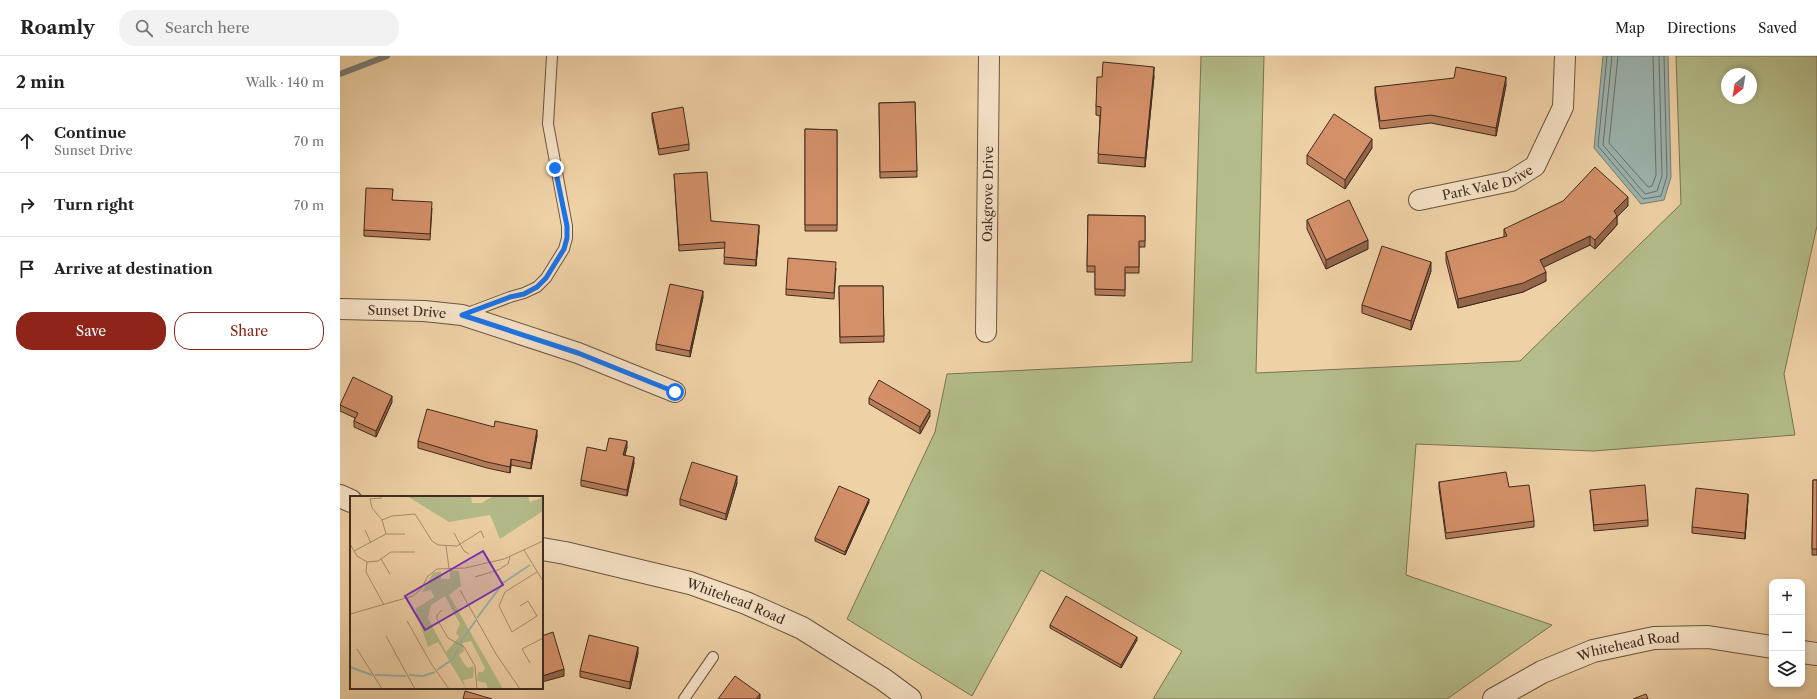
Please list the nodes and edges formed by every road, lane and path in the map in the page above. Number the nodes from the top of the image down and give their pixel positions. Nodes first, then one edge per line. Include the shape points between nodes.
1 (552, 56) edge
2 (989, 56) edge
3 (1565, 56) edge
4 (1419, 200) dead end
5 (340, 309) edge
6 (462, 315) junction
7 (986, 332) dead end
8 (675, 392) dead end
9 (340, 496) edge
10 (350, 501) edge
11 (543, 549) edge
12 (1769, 647) edge
13 (1805, 652) edge
14 (1817, 654) edge
15 (713, 657) dead end
16 (684, 699) edge
17 (910, 699) edge
18 (1494, 699) edge

1 - 6 lane via 548,124 567,226 564,249 546,278 537,287 524,294
2 - 7 street, Oakgrove Drive
3 - 4 street, Park Vale Drive via 1563,107 1535,166 1511,181
5 - 6 street, Sunset Drive via 424,311
6 - 8 street, Sunset Drive via 578,353
9 - 10 street
11 - 17 street, Whitehead Road via 690,583 746,603 802,628
12 - 18 street, Whitehead Road via 1708,637 1654,638 1593,651 1542,672
13 - 14 street
15 - 16 lane

